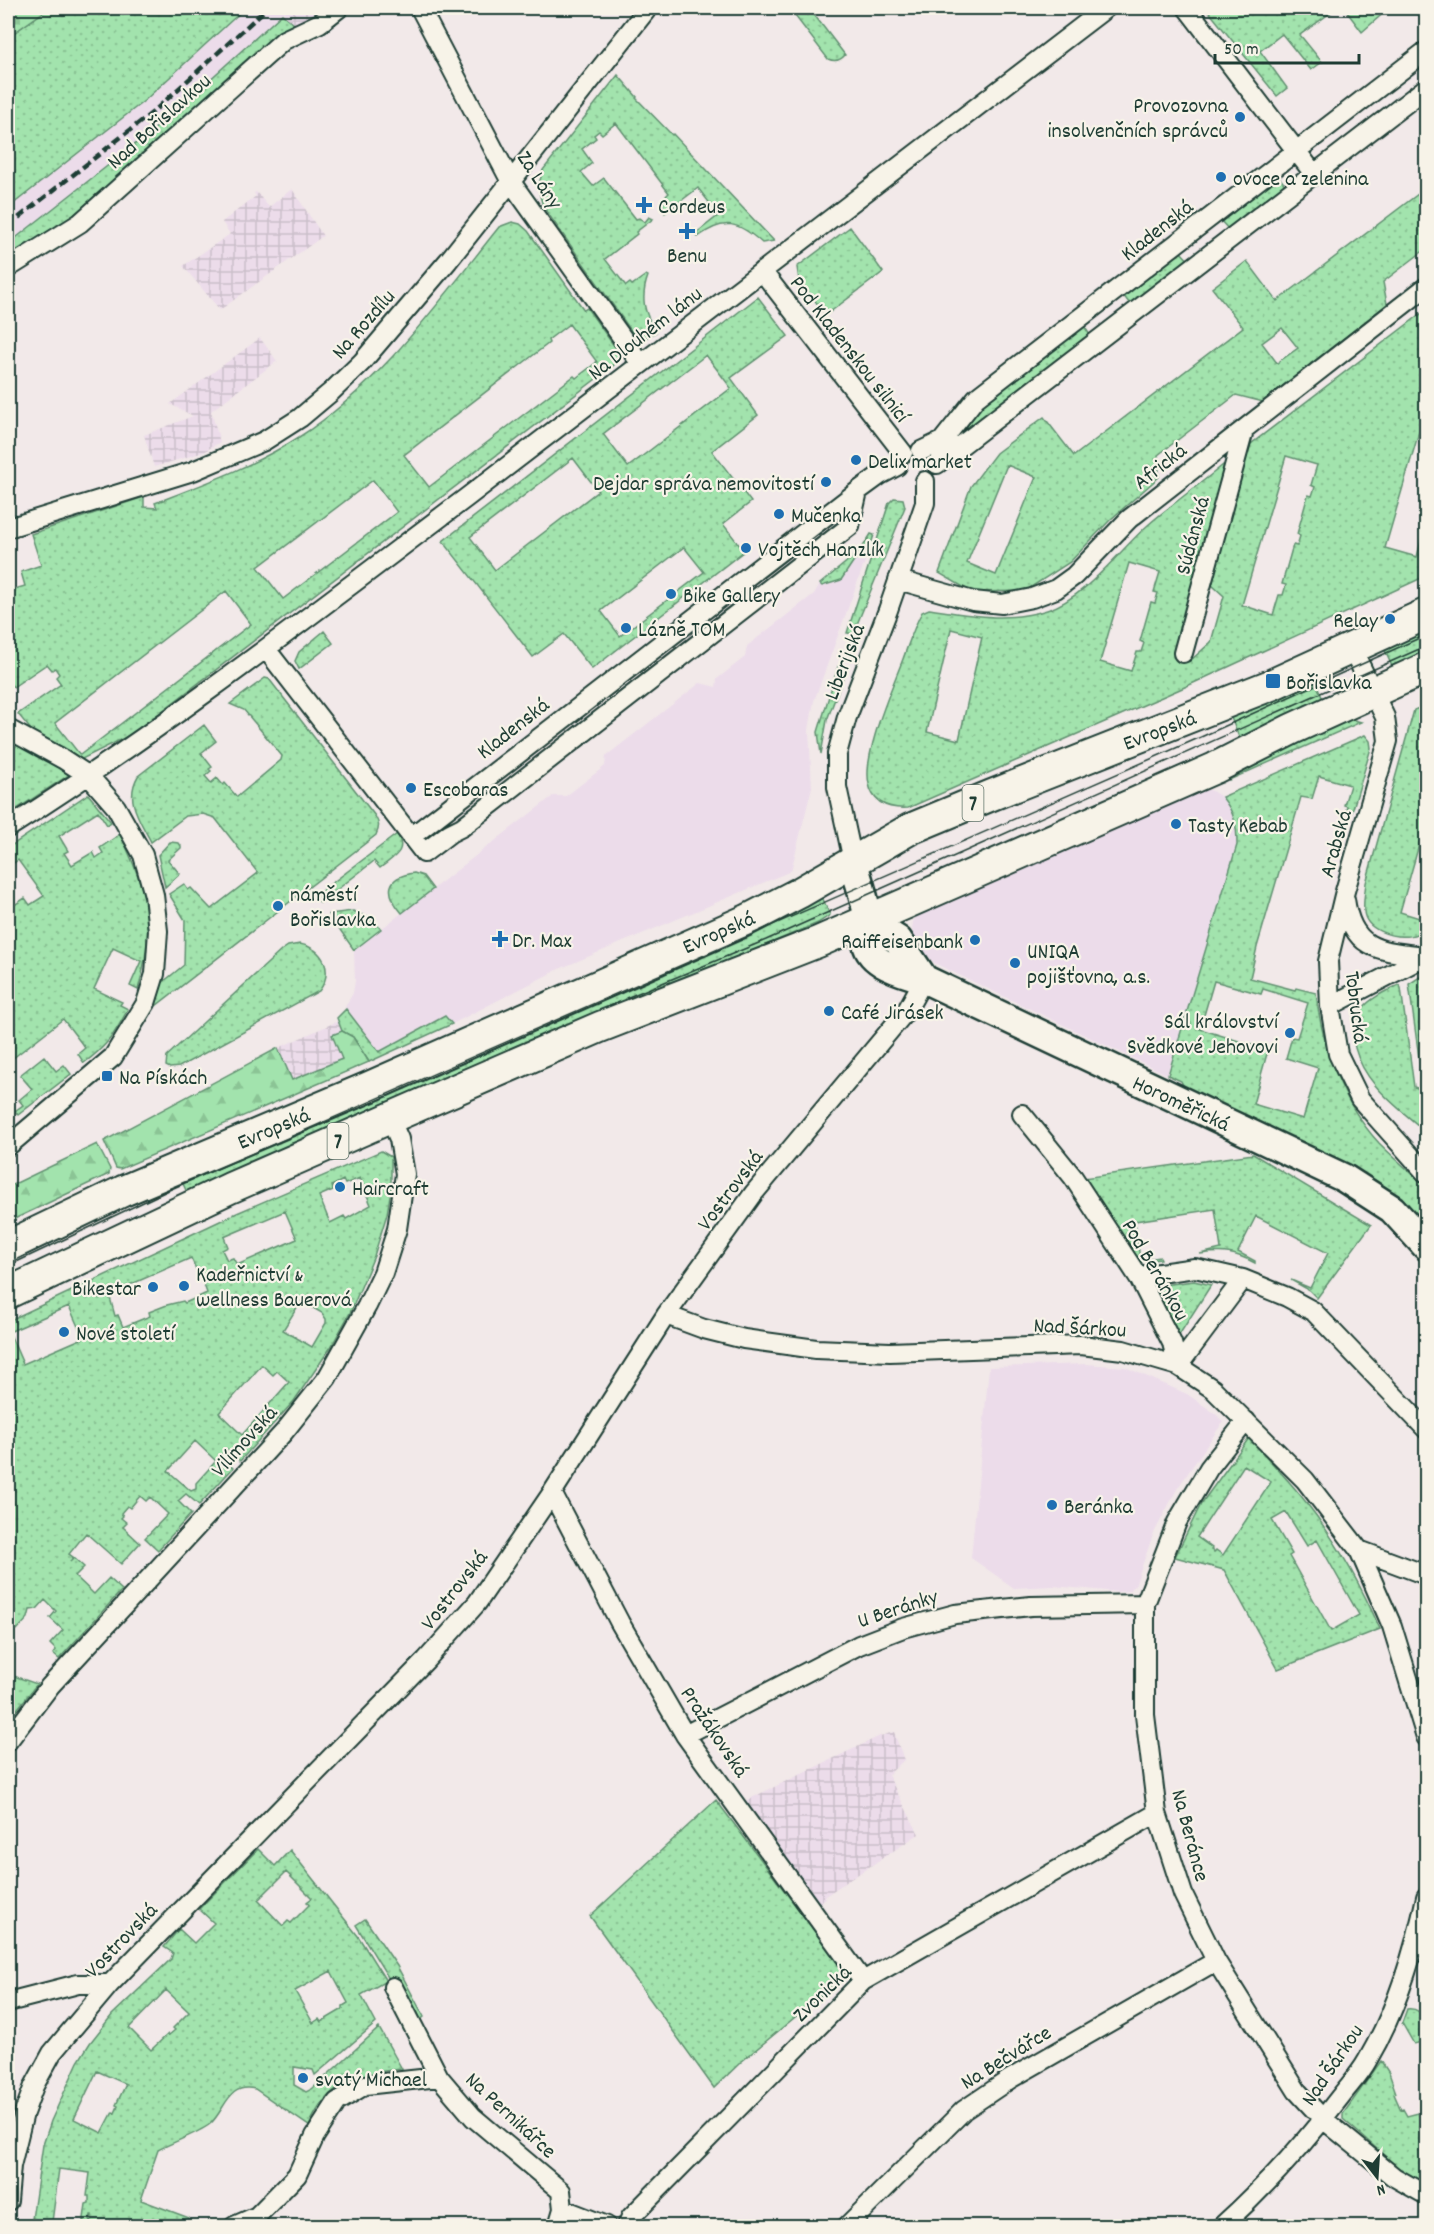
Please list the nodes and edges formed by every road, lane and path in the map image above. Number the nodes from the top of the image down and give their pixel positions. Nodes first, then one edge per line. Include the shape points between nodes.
1 (339, 8) edge
2 (420, 8) edge
3 (648, 8) edge
4 (1106, 8) edge
5 (1187, 8) edge
6 (1426, 51) edge
7 (1426, 88) edge
8 (1296, 152) junction
9 (1314, 174) junction
10 (511, 182) junction
11 (8, 268) edge
12 (762, 271) junction
13 (1426, 287) edge
14 (641, 364) junction
15 (1244, 430) junction
16 (907, 457) junction
17 (937, 464) junction
18 (925, 481) junction
19 (8, 528) edge
20 (898, 580) junction
21 (1426, 614) edge
22 (1352, 648) junction
23 (266, 649) junction
24 (1183, 653) dead end
25 (1426, 668) edge
26 (1374, 692) junction
27 (9, 729) edge
28 (89, 776) junction
29 (8, 828) edge
30 (853, 861) junction
31 (1344, 891) junction
32 (868, 921) junction
33 (1426, 956) edge
34 (924, 979) junction
35 (1330, 1006) junction
36 (1022, 1114) dead end
37 (390, 1118) junction
38 (8, 1146) edge
39 (1426, 1173) edge
40 (1426, 1245) edge
41 (8, 1246) edge
42 (1146, 1275) dead end
43 (1243, 1279) junction
44 (8, 1293) edge
45 (666, 1315) junction
46 (1178, 1366) junction
47 (1246, 1421) junction
48 (1426, 1429) edge
49 (552, 1493) junction
50 (1359, 1550) junction
51 (1426, 1575) edge
52 (1145, 1604) junction
53 (686, 1735) junction
54 (1426, 1737) edge
55 (8, 1741) edge
56 (1157, 1813) junction
57 (1426, 1897) edge
58 (1216, 1961) junction
59 (863, 1981) junction
60 (110, 1984) junction
61 (393, 1987) dead end
62 (8, 2002) edge
63 (439, 2077) junction
64 (1323, 2119) junction
65 (1426, 2195) edge
66 (8, 2201) edge
67 (561, 2218) edge
68 (234, 2226) edge
69 (608, 2226) edge
70 (627, 2226) edge
71 (847, 2226) edge
72 (1222, 2226) edge

1 - 11 street, Nad Bořislavkou via 320,23 284,40 80,223
2 - 10 street, Za Lány
3 - 10 street, Na Rozdílu
4 - 12 street, Na Dlouhém lánu
5 - 8 street
6 - 8 street, Kladenská
7 - 9 street
8 - 9 street
8 - 16 street, Kladenská via 976,398 942,441
9 - 17 street
10 - 14 street, Za Lány
10 - 19 street, Na Rozdílu via 362,362 300,418 264,441 193,471
12 - 14 street, Na Dlouhém lánu
12 - 16 street, Pod Kladenskou silnicí
13 - 15 street, Africká
14 - 23 street, Na Dlouhém lánu
15 - 20 street, Africká via 1129,519 1074,576 1056,589 1002,604 973,601
15 - 24 street, Súdánská
16 - 17 street via 932,457
16 - 18 street via 900,472 907,478
16 - 23 street, Kladenská via 858,491 850,526 424,853
17 - 18 street via 936,476
18 - 20 street, Liberijská via 925,502
20 - 30 street, Liberijská via 837,754 837,786
21 - 22 main road, Evropská / 7
22 - 26 street, Arabská
22 - 30 main road, Evropská / 7 via 1271,685 1002,790 918,826
23 - 28 street
25 - 26 main road, Evropská / 7
26 - 31 street, Arabská via 1385,717 1388,741
26 - 32 main road, Evropská / 7 via 1215,768
27 - 28 street
28 - 29 street
28 - 38 street via 116,807 143,855 154,895 158,931 155,974 146,1003 113,1057
30 - 32 main road
30 - 41 main road, Evropská / 7 via 747,920 123,1191
31 - 33 street, Arabská via 1348,917 1362,939 1375,948
31 - 35 street, Tobrucká via 1328,961
32 - 34 main road, Horoměřická via 866,939 872,954 893,968
32 - 37 main road, Evropská / 7 via 600,1028
33 - 35 street, Arabská
34 - 40 main road, Horoměřická via 1344,1178 1392,1209
34 - 45 street, Vostrovská via 907,1010 754,1192
35 - 39 street, Tobrucká via 1338,1054 1360,1099
36 - 46 street, Pod Beránkou via 1073,1177 1139,1278 1172,1343
37 - 44 main road, Evropská / 7
37 - 55 street, Vilímovská via 399,1139 405,1174 398,1229 383,1273 327,1378 284,1432 50,1686
42 - 43 street, Pod Beránkou via 1195,1268
43 - 46 street, Pod Beránkou
43 - 48 street, Pod Beránkou via 1313,1311
45 - 46 street, Nad Šárkou via 744,1339 816,1349 890,1352 1081,1345 1123,1350
45 - 49 street, Vostrovská
46 - 47 street, Nad Šárkou via 1213,1389
47 - 50 street, Nad Šárkou via 1316,1491
47 - 52 street, Na Beránce via 1209,1468 1177,1522
49 - 53 street, Pražákovská via 620,1623
49 - 60 street, Vostrovská via 477,1603 426,1660
50 - 51 street
50 - 54 street, Nad Šárkou via 1392,1626
52 - 53 street, U Beránky via 1031,1606 955,1614 903,1628 859,1645
52 - 56 street, Na Beránce via 1145,1715
53 - 59 street, Pražákovská
56 - 58 street, Na Beránce via 1183,1894
56 - 59 street, Zvonická
57 - 64 street, Nad Šárkou via 1416,1946 1395,2006 1367,2062
58 - 64 street, Na Beránce via 1297,2091
58 - 71 street, Na Bečvářce via 1010,2079 964,2110
59 - 70 street, Zvonická via 631,2217
60 - 62 street via 78,1984
60 - 66 street, Vostrovská via 52,2053 34,2086 11,2166
61 - 63 street, Na Pernikářce
63 - 67 street, Na Pernikářce via 473,2117 561,2191
63 - 68 street via 365,2085 337,2102 297,2175 257,2216
64 - 65 street, Na Beránce via 1394,2177
64 - 72 street, Nad Šárkou
67 - 69 street, Na Pernikářce

